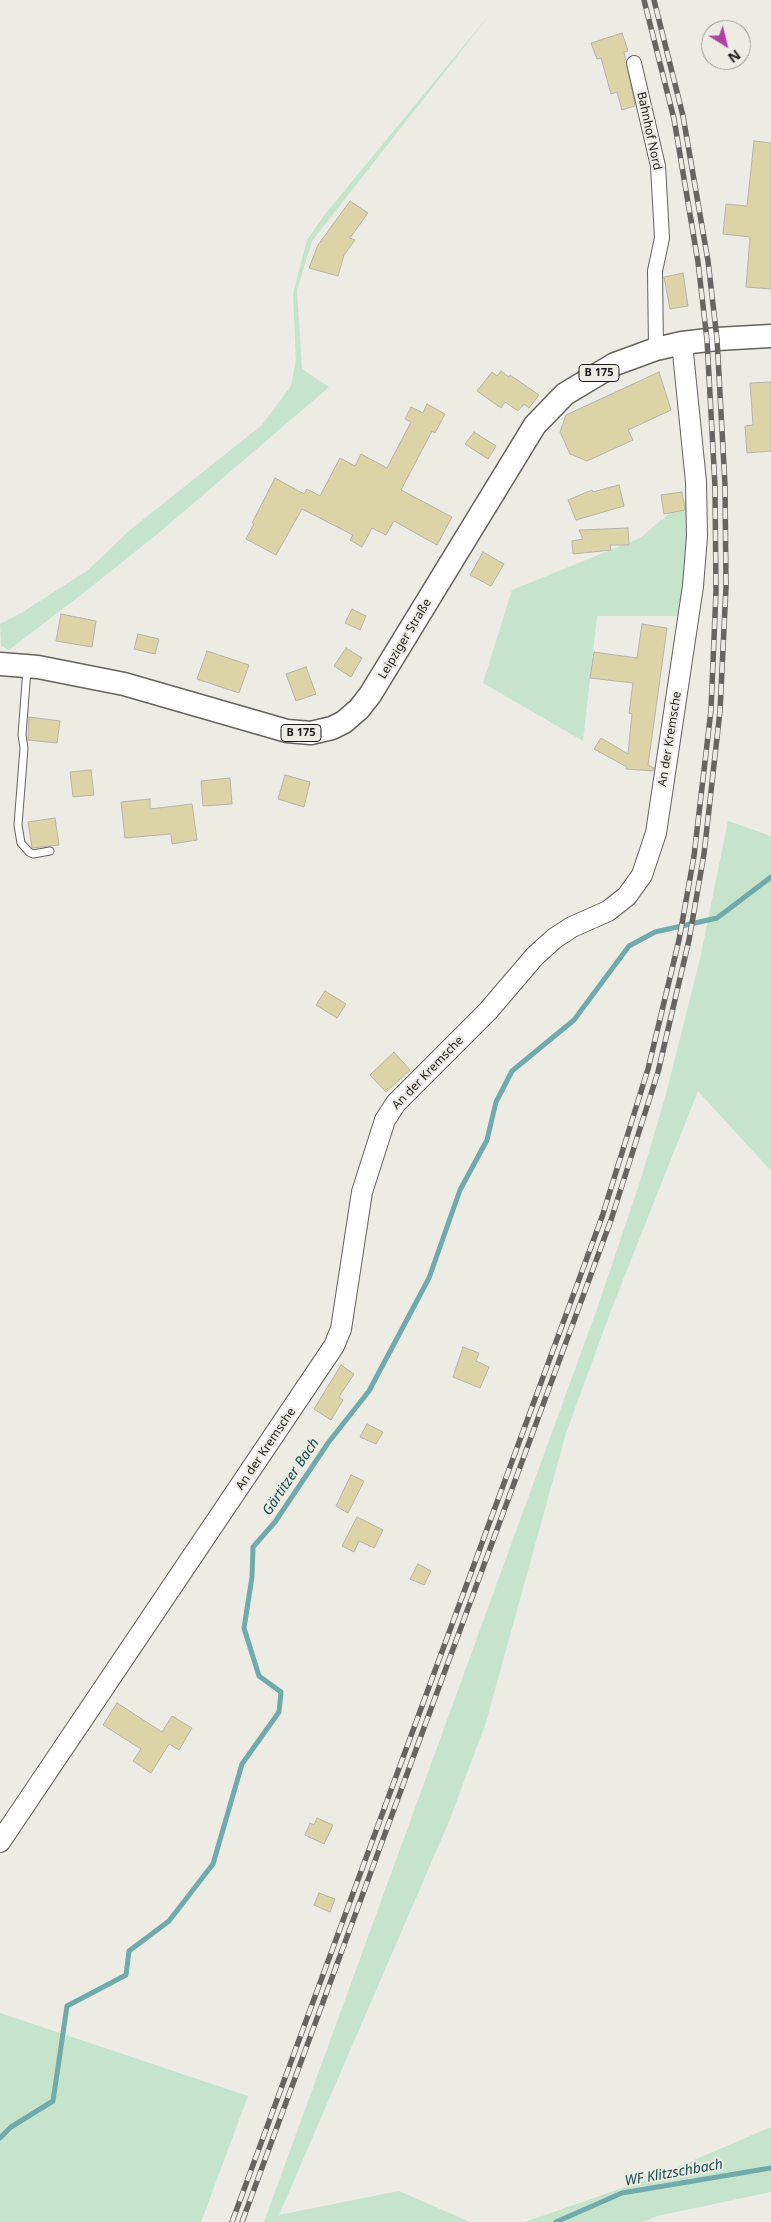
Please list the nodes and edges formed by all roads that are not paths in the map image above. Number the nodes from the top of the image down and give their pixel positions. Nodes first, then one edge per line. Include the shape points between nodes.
1 (634, 62) dead end
2 (771, 336) edge
3 (682, 343) junction
4 (656, 349) junction
5 (0, 664) edge
6 (27, 666) junction
7 (50, 851) dead end
8 (0, 1842) edge

1 - 4 street, Bahnhof Nord via 658,166 662,238 655,270
2 - 3 main road, Leipziger Straße / B 175
3 - 4 main road, Leipziger Straße / B 175
3 - 8 street, An der Kremsche via 696,482 697,536 656,833 642,875 627,896 608,912 560,934 535,956 488,1011 396,1103 385,1120 362,1192 341,1328 334,1346
4 - 6 main road, Leipziger Straße / B 175 via 615,364 582,383 565,394 535,425 370,695 344,722 311,733 287,731 124,684
5 - 6 main road, Leipziger Straße / B 175
6 - 7 lane via 18,825 21,843 29,852

